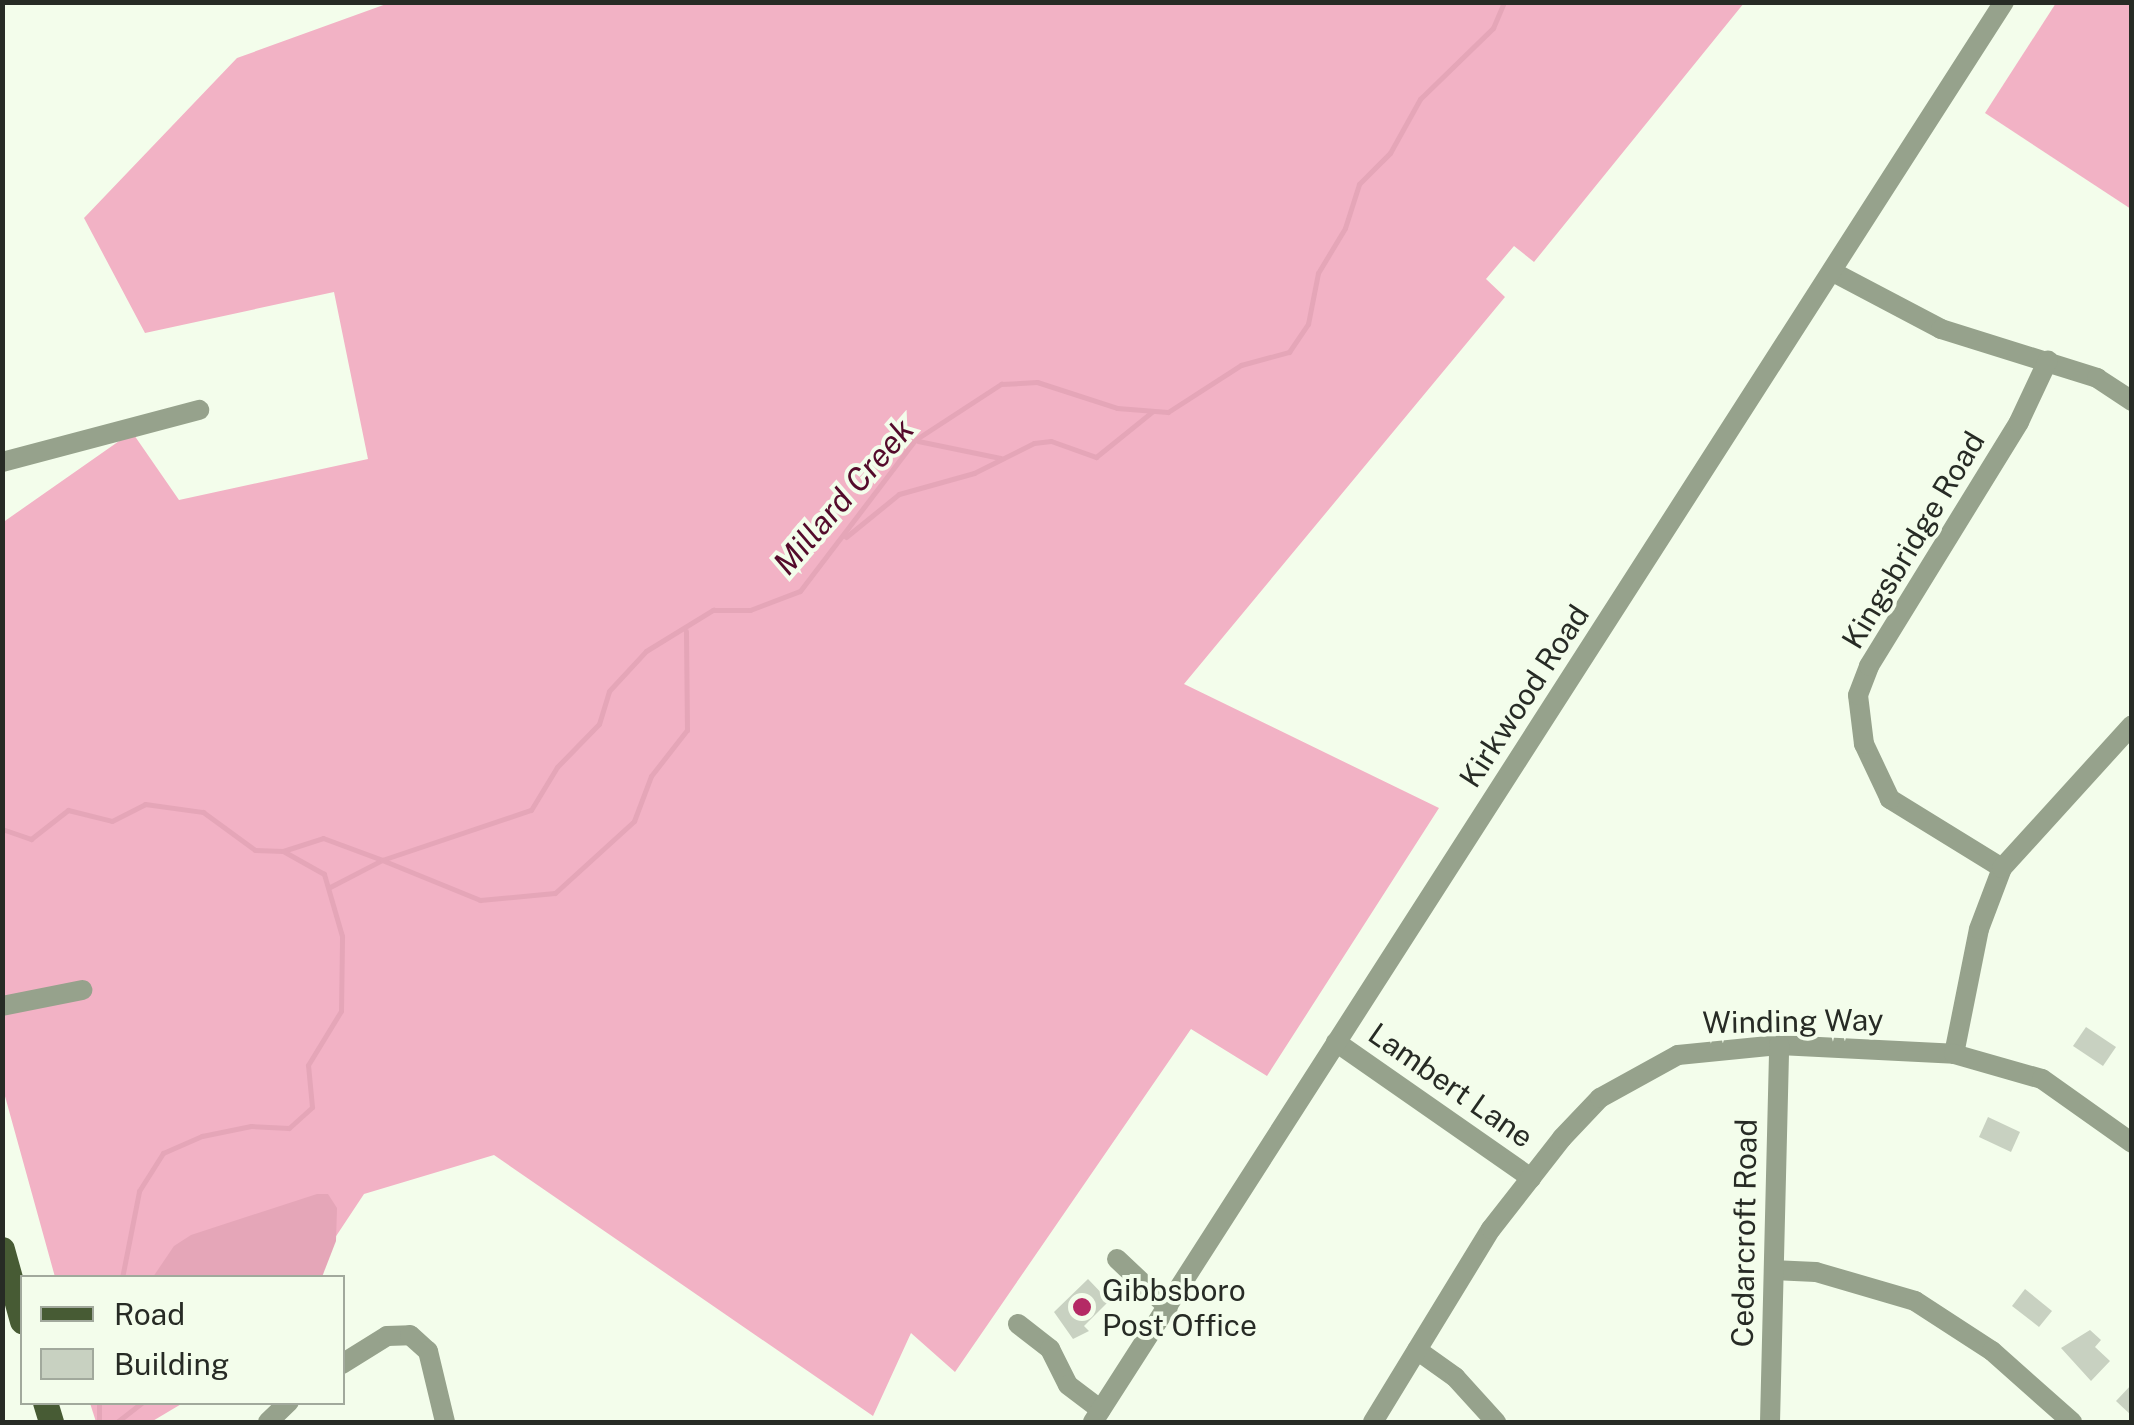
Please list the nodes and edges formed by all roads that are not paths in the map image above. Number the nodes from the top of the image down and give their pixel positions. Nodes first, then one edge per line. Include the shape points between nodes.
1 (2004, 2) edge
2 (1833, 272) junction
3 (2048, 360) junction
4 (2132, 401) edge
5 (199, 410) dead end
6 (2, 462) edge
7 (2132, 725) edge
8 (2002, 868) junction
9 (82, 990) dead end
10 (2, 1006) edge
11 (1336, 1042) junction
12 (1779, 1045) junction
13 (1954, 1054) junction
14 (2132, 1144) edge
15 (1531, 1178) junction
16 (2, 1249) edge
17 (1117, 1259) dead end
18 (1774, 1270) junction
19 (1168, 1307) junction
20 (20, 1314) edge
21 (1018, 1324) dead end
22 (1417, 1350) junction
23 (345, 1362) edge
24 (1097, 1416) edge
25 (445, 1422) edge
26 (1373, 1422) edge
27 (1496, 1422) edge
28 (1770, 1422) edge
29 (2072, 1422) edge

1 - 2 street, Kirkwood Road
2 - 3 street via 1940,330
2 - 11 street, Kirkwood Road
3 - 4 street via 2097,378
3 - 8 street, Kingsbridge Road via 2019,422 1858,695 1864,744 1890,799
5 - 6 street
7 - 8 street
8 - 13 street via 1979,930
9 - 10 street
11 - 15 street, Lambert Lane
11 - 19 street, Kirkwood Road
12 - 13 street, Winding Way
12 - 15 street, Winding Way via 1678,1055 1639,1071 1600,1098
12 - 18 street, Cedarcroft Road
13 - 14 street, Winding Way via 2042,1079
15 - 22 street, Winding Way
16 - 20 main road
17 - 19 street
18 - 28 street, Cedarcroft Road
18 - 29 street via 1816,1272 1915,1301 1992,1351
19 - 24 street, Kirkwood Road
21 - 24 street via 1050,1350 1068,1385
22 - 26 street, Winding Way
22 - 27 street via 1455,1377
23 - 25 street via 387,1336 410,1335 428,1351

